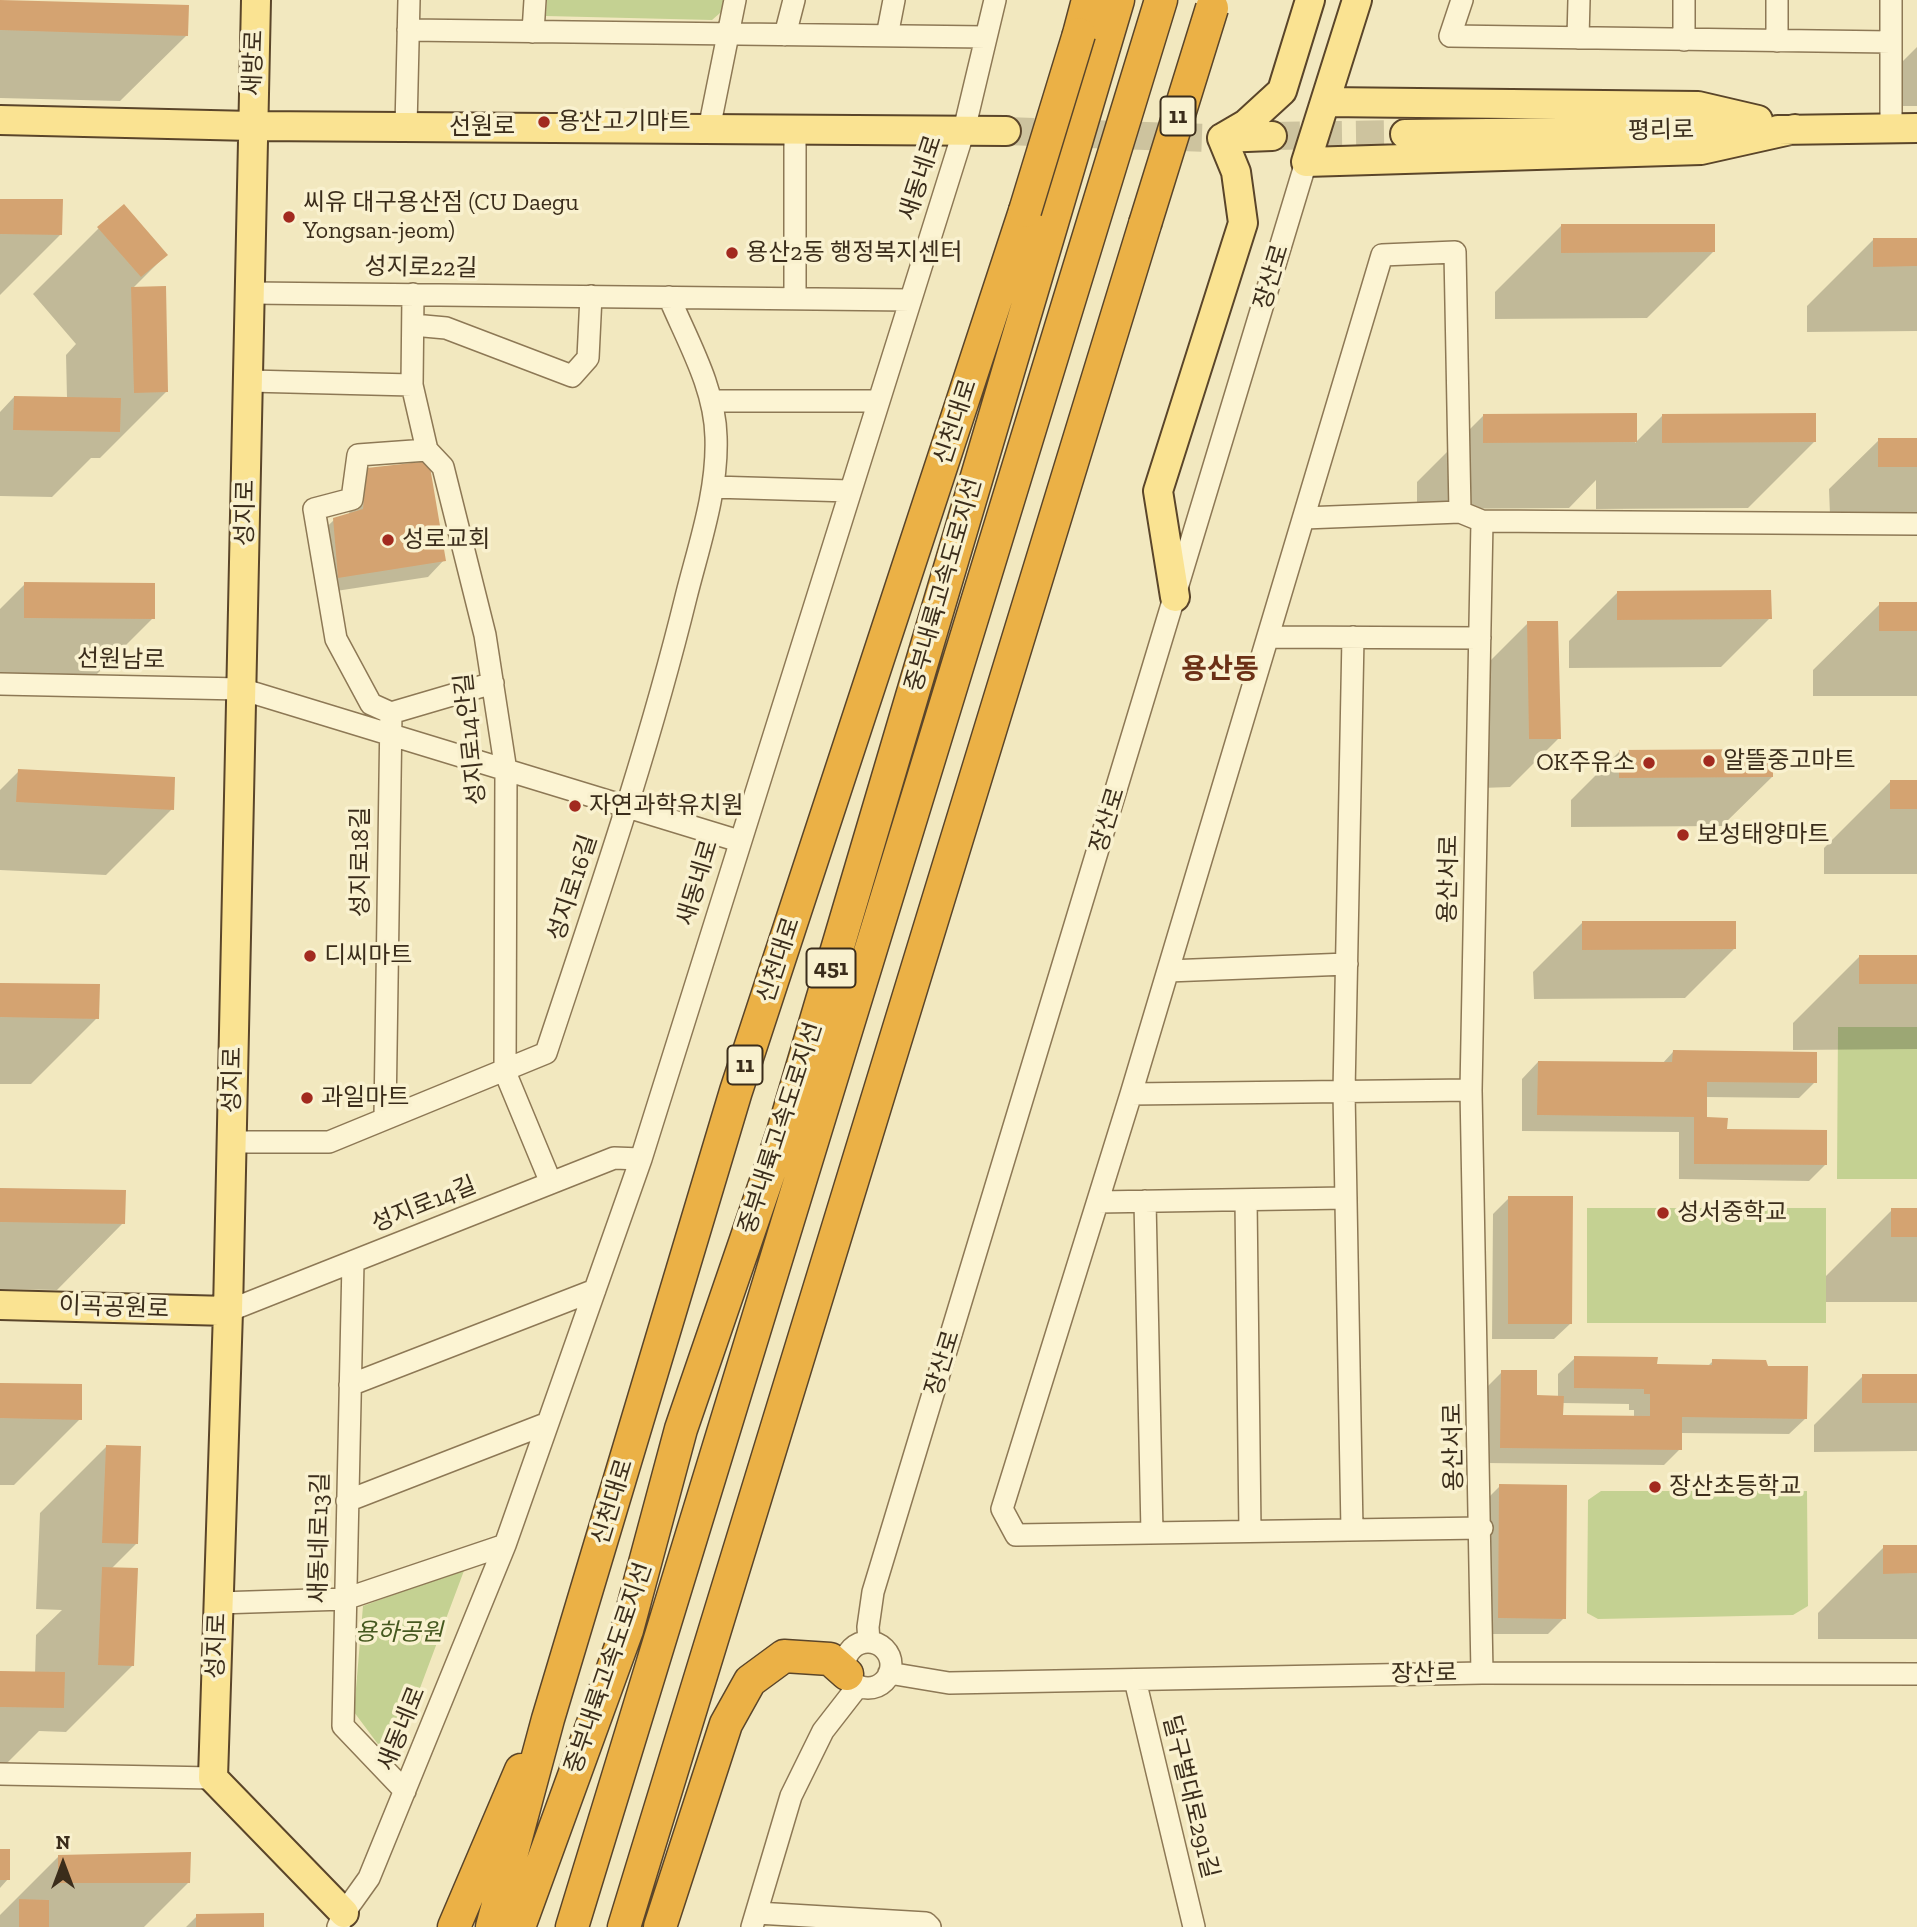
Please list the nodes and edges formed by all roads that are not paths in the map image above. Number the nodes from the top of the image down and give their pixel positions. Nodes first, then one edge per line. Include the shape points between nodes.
1 (256, 0) edge
2 (409, 0) edge
3 (535, 0) edge
4 (735, 0) edge
5 (794, 0) edge
6 (894, 0) edge
7 (995, 0) edge
8 (1088, 0) edge
9 (1118, 0) edge
10 (1161, 0) edge
11 (1310, 0) edge
12 (1357, 0) edge
13 (1462, 0) edge
14 (1579, 0) edge
15 (1684, 0) edge
16 (1777, 0) edge
17 (1891, 0) edge
18 (1213, 4) edge
19 (408, 30) junction
20 (533, 32) junction
21 (727, 34) junction
22 (785, 35) junction
23 (887, 36) junction
24 (986, 37) junction
25 (1578, 38) junction
26 (1684, 40) junction
27 (1777, 41) junction
28 (1891, 42) junction
29 (1325, 102) junction
30 (0, 120) edge
31 (252, 126) junction
32 (406, 127) junction
33 (1904, 128) edge
34 (709, 129) junction
35 (795, 130) junction
36 (964, 130) junction
37 (1795, 130) junction
38 (1006, 131) tunnel mouth
39 (1405, 134) tunnel mouth
40 (1272, 136) tunnel mouth
41 (1214, 138) junction
42 (1306, 162) junction
43 (251, 293) junction
44 (413, 294) junction
45 (591, 296) junction
46 (669, 298) junction
47 (795, 299) junction
48 (910, 300) junction
49 (413, 325) junction
50 (249, 381) junction
51 (412, 385) junction
52 (713, 401) junction
53 (878, 401) junction
54 (427, 450) junction
55 (713, 487) junction
56 (850, 491) junction
57 (1460, 512) junction
58 (1304, 518) junction
59 (1482, 521) junction
60 (1917, 524) edge
61 (1175, 597) junction
62 (1269, 637) junction
63 (1353, 637) junction
64 (1480, 638) junction
65 (492, 683) junction
66 (0, 684) edge
67 (241, 689) junction
68 (391, 713) junction
69 (388, 734) junction
70 (506, 771) junction
71 (627, 807) junction
72 (739, 841) junction
73 (1347, 964) junction
74 (1168, 971) junction
75 (505, 1072) junction
76 (1471, 1090) junction
77 (1344, 1092) junction
78 (1131, 1094) junction
79 (385, 1116) junction
80 (232, 1142) junction
81 (641, 1158) junction
82 (551, 1183) junction
83 (1346, 1198) junction
84 (1246, 1200) junction
85 (1144, 1201) junction
86 (1098, 1202) junction
87 (353, 1262) junction
88 (595, 1290) junction
89 (0, 1305) edge
90 (228, 1311) junction
91 (350, 1385) junction
92 (548, 1423) junction
93 (347, 1501) junction
94 (1482, 1528) junction
95 (1352, 1530) junction
96 (1250, 1531) junction
97 (1152, 1533) junction
98 (505, 1545) junction
99 (345, 1599) junction
100 (219, 1603) junction
101 (869, 1642) junction
102 (889, 1673) junction
103 (1482, 1673) junction
104 (1917, 1674) edge
105 (853, 1680) junction
106 (1135, 1680) junction
107 (548, 1719) junction
108 (0, 1774) edge
109 (213, 1778) junction
110 (405, 1791) junction
111 (341, 1920) edge
112 (754, 1920) edge
113 (454, 1927) edge
114 (492, 1927) edge
115 (519, 1927) edge
116 (572, 1927) edge
117 (624, 1927) edge
118 (660, 1927) edge
119 (930, 1927) edge
120 (1194, 1927) edge

1 - 31 main road, 새방로
2 - 19 street
3 - 20 street
4 - 21 street
5 - 22 street
6 - 23 street
7 - 24 street, 새동네로
8 - 107 highway, 신천대로 / 11, bridge via 1025,211 736,1091
9 - 115 highway, 중부내륙고속도로지선 / 451 via 783,1132 681,1429 627,1630
10 - 116 highway, 중부내륙고속도로지선 / 451
11 - 41 main road via 1282,91 1246,124
12 - 29 main road, 장산로
13 - 25 street via 1450,36
14 - 25 street
15 - 26 street
16 - 27 street
17 - 28 street
18 - 117 highway, 11, bridge
19 - 20 street
19 - 32 street
20 - 21 street
21 - 22 street
21 - 34 street
22 - 23 street
23 - 24 street
24 - 36 street, 새동네로
25 - 26 street
26 - 27 street
27 - 28 street
28 - 33 street
29 - 37 main road via 1698,106
29 - 42 main road, 장산로
30 - 31 main road, 선원로
31 - 32 main road, 선원로
31 - 43 main road, 성지로
32 - 34 main road, 선원로
33 - 37 main road, 평리로
34 - 35 main road, 선원로
35 - 36 main road, 선원로
35 - 47 street
36 - 38 main road, 선원로
36 - 48 street, 새동네로
37 - 39 main road, 평리로
37 - 42 main road via 1701,150
40 - 41 main road
41 - 61 main road via 1236,172 1242,223 1158,491
42 - 61 street, 장산로
43 - 44 street, 성지로22길
43 - 50 main road, 성지로
44 - 45 street, 성지로22길
44 - 49 street, 성지로14안길
45 - 46 street, 성지로22길
45 - 49 street via 588,358 572,376 446,328
46 - 47 street, 성지로22길
46 - 52 street, 성지로16길
47 - 48 street, 성지로22길
48 - 53 street, 새동네로
49 - 51 street, 성지로14안길
50 - 51 street
50 - 67 main road, 성지로
51 - 54 street, 성지로14안길
52 - 53 street
52 - 55 street, 성지로16길
53 - 56 street, 새동네로
54 - 65 street, 성지로14안길 via 443,467 485,635
54 - 68 street via 358,455 352,499 314,509 336,639 371,704
55 - 56 street
55 - 71 street, 성지로16길 via 674,647
56 - 72 street, 새동네로
57 - 58 street
57 - 58 street via 1455,252 1382,255
57 - 59 street
58 - 62 street
59 - 60 street
59 - 64 street, 용산서로
61 - 101 street, 장산로 via 873,1592
62 - 63 street
62 - 74 street
63 - 64 street
63 - 73 street
64 - 76 street, 용산서로
65 - 68 street
65 - 70 street, 성지로14안길
66 - 67 street, 선원남로
67 - 69 street
67 - 80 main road, 성지로
68 - 69 street, 성지로18길
69 - 70 street
69 - 79 street, 성지로18길
70 - 71 street
70 - 75 street, 성지로14안길
71 - 72 street
71 - 75 street, 성지로16길 via 546,1053
72 - 81 street, 새동네로
73 - 74 street
73 - 77 street
74 - 78 street
75 - 79 street, 성지로16길
75 - 82 street, 성지로14안길
76 - 77 street
76 - 94 street, 용산서로
77 - 78 street
77 - 83 street
78 - 86 street
79 - 80 street, 성지로16길 via 329,1142
80 - 90 main road, 성지로
81 - 82 street, 성지로14길 via 614,1158
81 - 88 street, 새동네로
82 - 87 street, 성지로14길
83 - 84 street
83 - 95 street
84 - 85 street
84 - 96 street
85 - 86 street
85 - 97 street
86 - 97 street via 1002,1509 1016,1535
87 - 90 street, 성지로14길
87 - 91 street, 새동네로13길
88 - 91 street
88 - 92 street, 새동네로
89 - 90 main road, 이곡공원로
90 - 100 main road, 성지로
91 - 93 street, 새동네로13길
92 - 93 street
92 - 98 street, 새동네로
93 - 99 street, 새동네로13길
94 - 95 street
94 - 103 street, 용산서로
95 - 96 street
96 - 97 street
98 - 99 street
98 - 110 street, 새동네로
99 - 100 street
99 - 110 street, 새동네로13길 via 343,1726
100 - 109 main road, 성지로
101 - 102 street via 888,1653
101 - 105 street via 849,1652 845,1667
102 - 105 street via 873,1687
102 - 106 street, 장산로 via 949,1683
103 - 104 street, 장산로
103 - 106 street, 장산로
105 - 112 street via 791,1796
105 - 118 highway via 830,1659 784,1656 750,1681 726,1724
106 - 120 street, 달구벌대로291길
107 - 113 highway via 515,1780
107 - 114 highway, 신천대로 / 11
108 - 109 street
109 - 111 main road
110 - 111 street, 새동네로 via 369,1878
112 - 119 street via 926,1923

